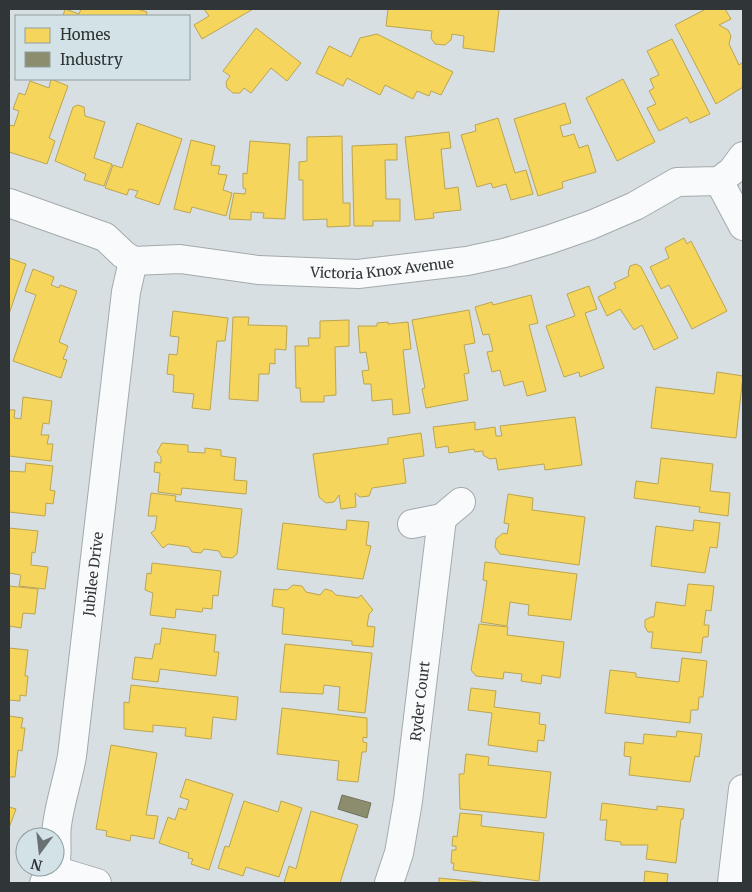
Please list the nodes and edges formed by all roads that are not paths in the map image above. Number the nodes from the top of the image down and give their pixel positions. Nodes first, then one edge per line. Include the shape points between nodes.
1 (743, 156) edge
2 (719, 181) junction
3 (9, 203) edge
4 (743, 226) edge
5 (133, 261) junction
6 (412, 524) dead end
7 (743, 789) edge
8 (57, 827) edge
9 (50, 877) edge
10 (97, 883) edge
11 (389, 883) edge
12 (732, 883) edge

1 - 2 street
2 - 4 street
2 - 5 street, Victoria Knox Avenue via 676,182 635,206 592,225 504,253 394,271 324,274 258,270 180,259
3 - 5 street via 105,237
5 - 8 street, Jubilee Drive via 126,292 72,756
6 - 11 street, Ryder Court via 451,510 408,801 399,853
7 - 12 street
9 - 10 street

